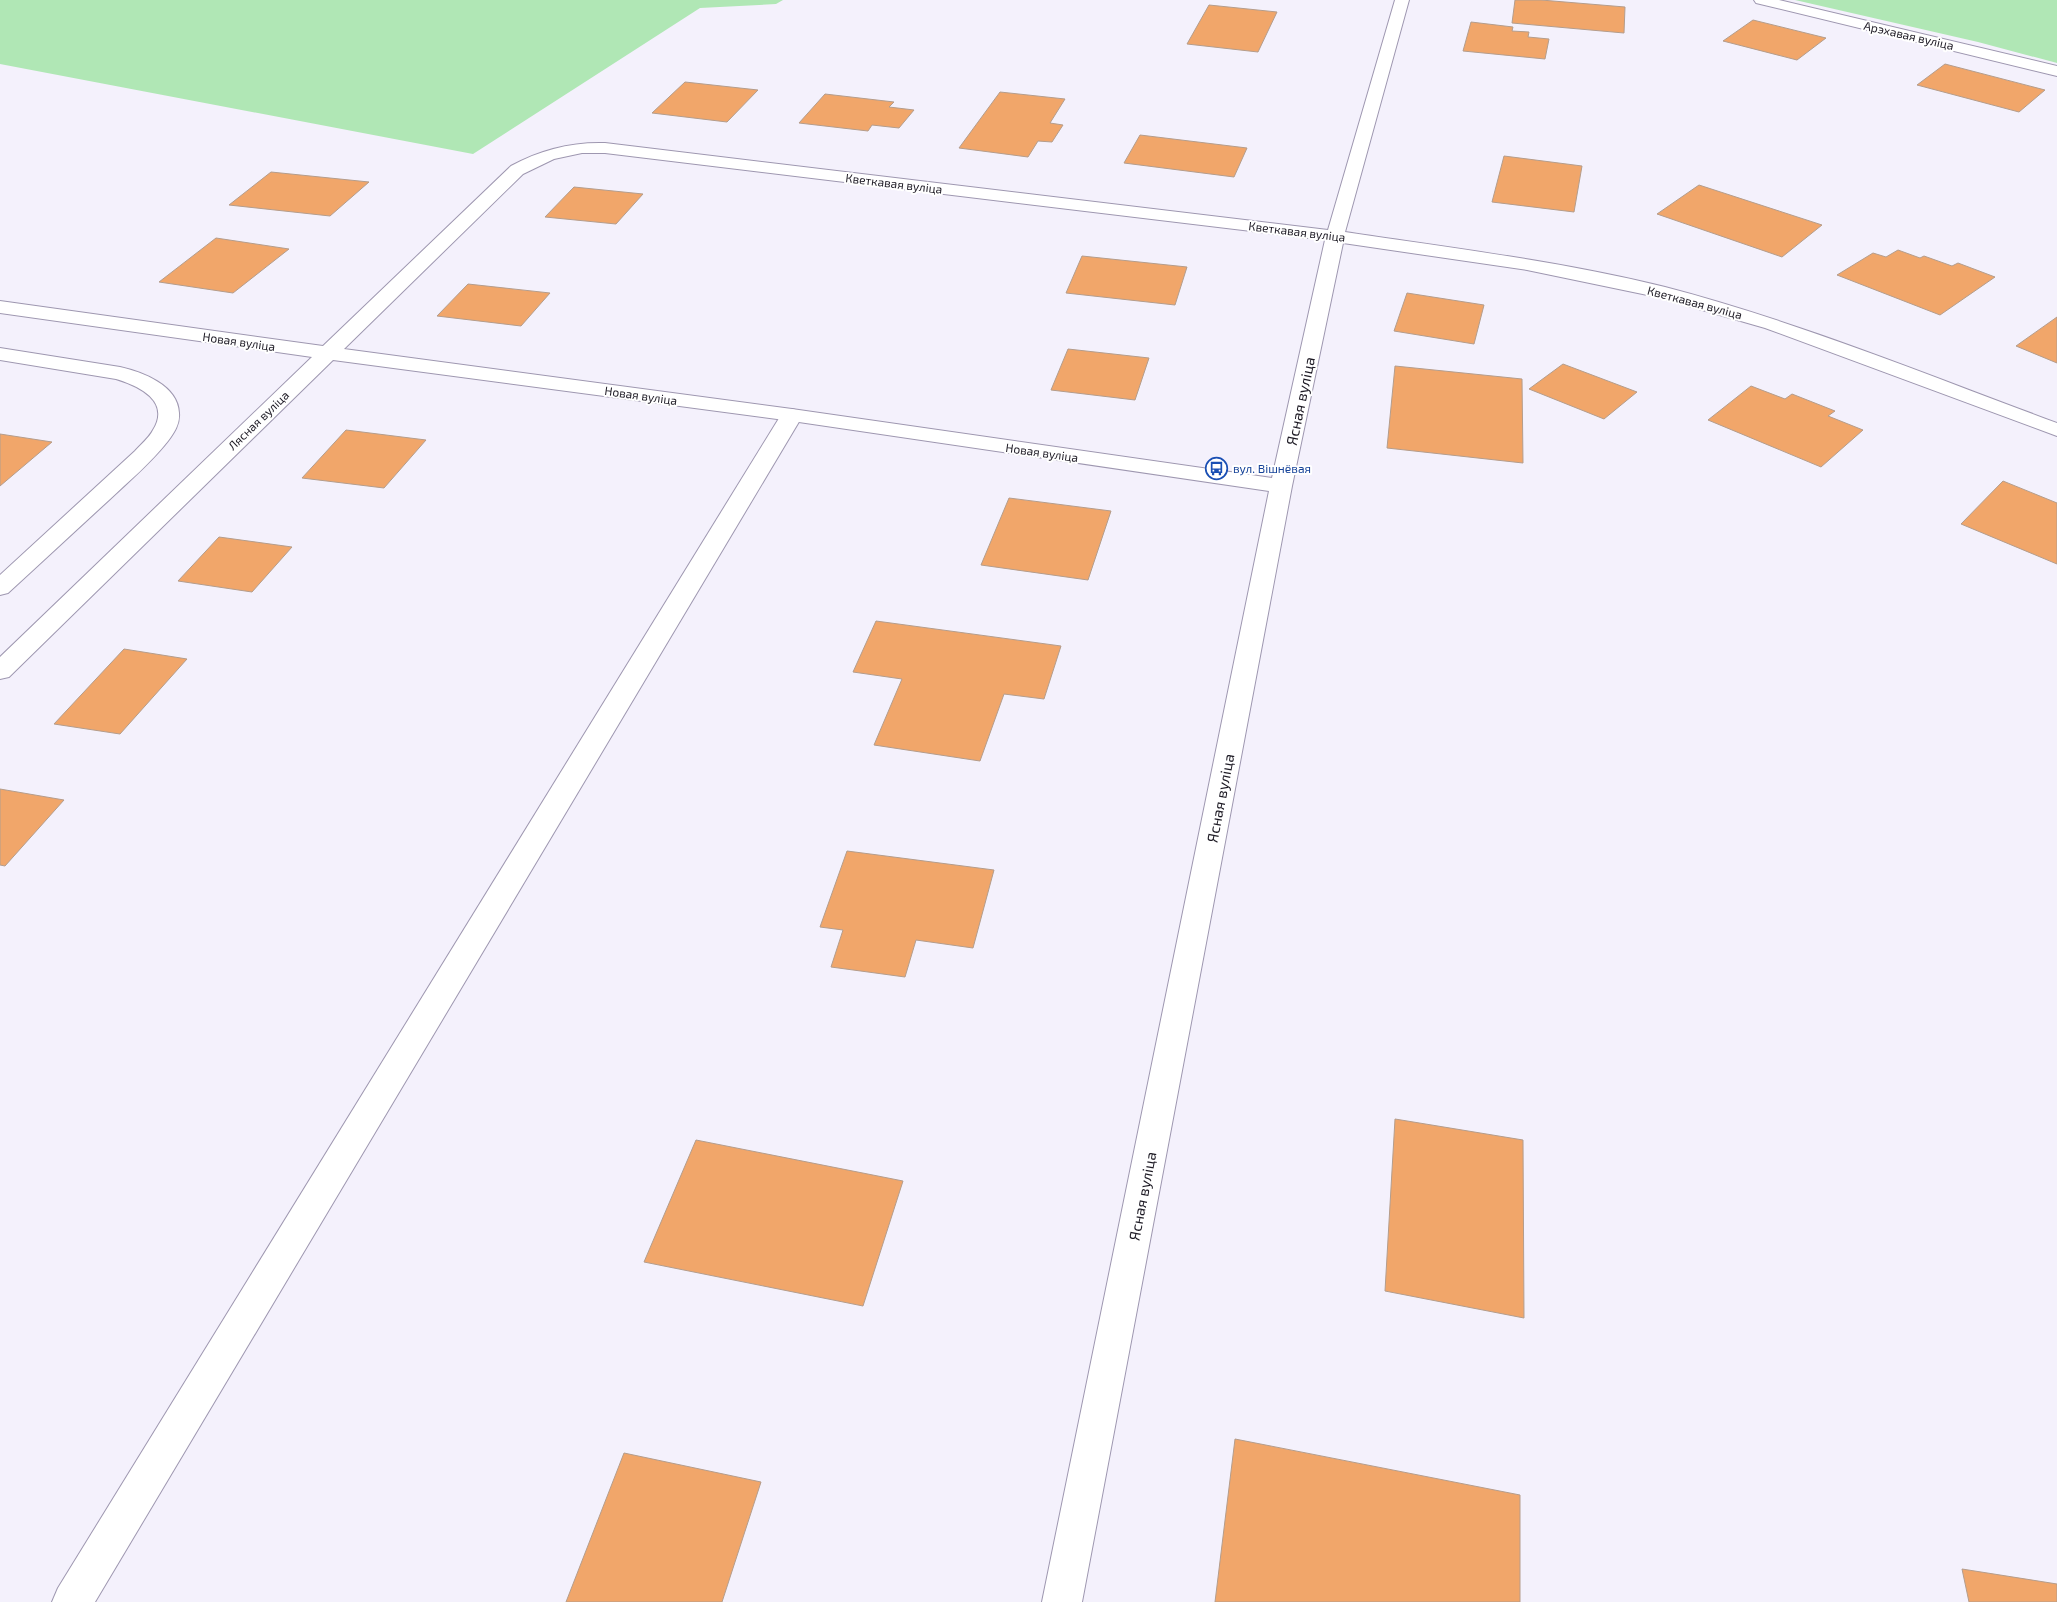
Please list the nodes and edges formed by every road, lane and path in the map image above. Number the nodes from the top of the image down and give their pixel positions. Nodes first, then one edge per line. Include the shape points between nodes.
1 (1402, 0) edge
2 (1761, 0) edge
3 (2057, 71) edge
4 (517, 170) joint
5 (1336, 236) junction
6 (0, 307) edge
7 (327, 353) junction
8 (0, 354) edge
9 (792, 415) junction
10 (2057, 430) edge
11 (1281, 486) junction
12 (0, 588) edge
13 (0, 671) edge
14 (72, 1602) edge
15 (1062, 1602) edge

1 - 5 street, Ясная вуліца
2 - 3 street, Арэхавая вуліца
4 - 5 street, Кветкавая вуліца via 562,151 605,148
4 - 7 street, Лясная вуліца
5 - 10 street, Кветкавая вуліца via 1527,264 1632,285 1720,308 1823,342
5 - 11 street, Ясная вуліца
6 - 7 street, Новая вуліца
7 - 9 street, Новая вуліца
7 - 13 street, Лясная вуліца
8 - 12 street via 139,378 164,398 168,410 167,424 143,456
9 - 11 street, Новая вуліца
9 - 14 street
11 - 15 street, Ясная вуліца

